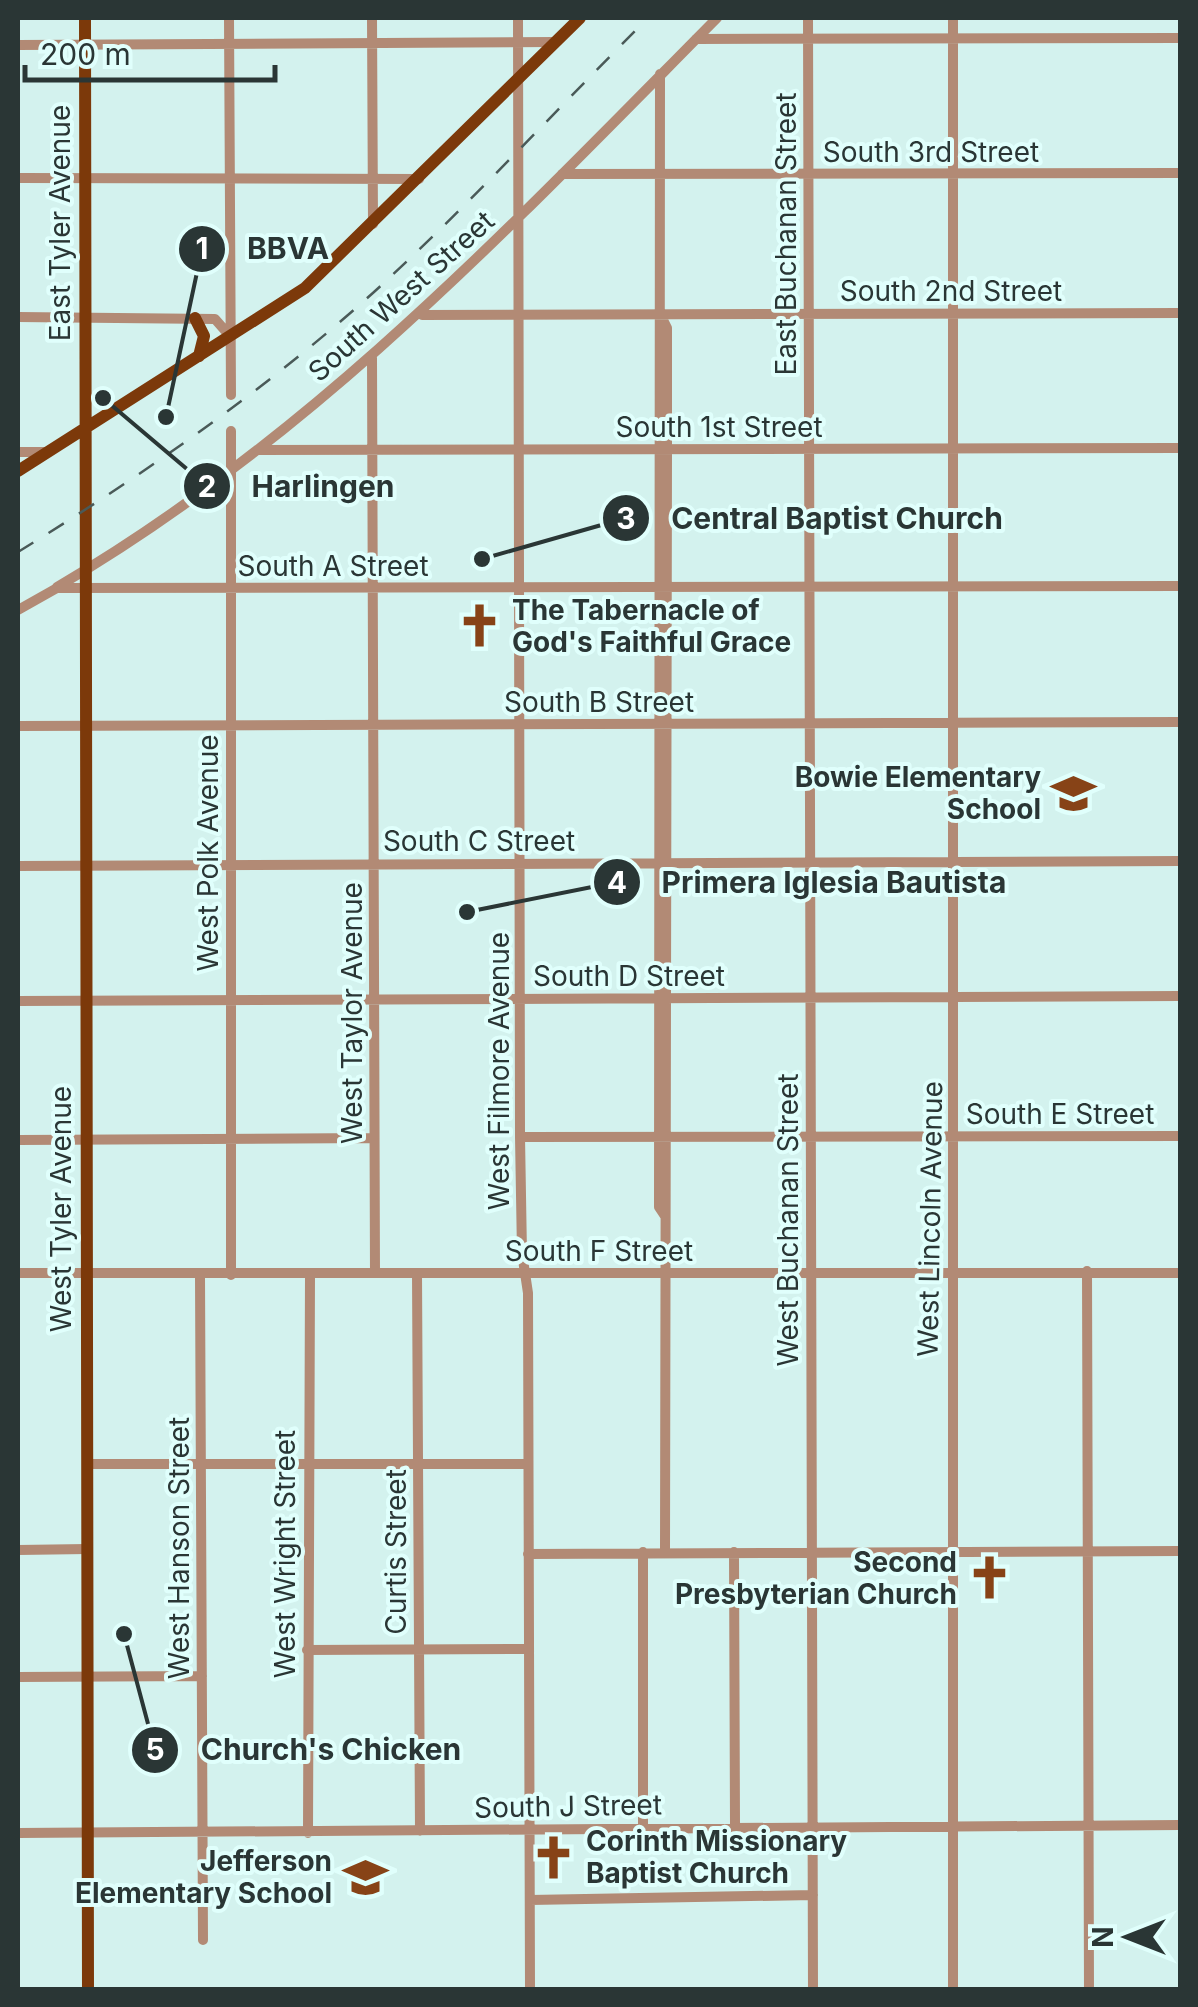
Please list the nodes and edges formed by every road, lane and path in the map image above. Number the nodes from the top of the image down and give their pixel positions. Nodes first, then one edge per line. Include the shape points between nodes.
1 (85, 18) edge
2 (229, 18) edge
3 (372, 18) edge
4 (518, 18) edge
5 (580, 18) edge
6 (717, 18) edge
7 (808, 18) edge
8 (953, 18) edge
9 (1180, 38) edge
10 (696, 39) junction
11 (808, 40) junction
12 (954, 40) junction
13 (518, 41) junction
14 (555, 42) junction
15 (372, 43) junction
16 (18, 45) edge
17 (85, 45) junction
18 (229, 46) junction
19 (660, 74) junction
20 (518, 79) junction
21 (1180, 173) edge
22 (562, 174) junction
23 (951, 174) junction
24 (808, 175) junction
25 (661, 176) junction
26 (18, 178) edge
27 (84, 178) junction
28 (229, 178) junction
29 (420, 179) junction
30 (373, 181) junction
31 (518, 220) junction
32 (374, 225) junction
33 (1180, 313) edge
34 (422, 314) junction
35 (808, 314) junction
36 (952, 314) junction
37 (518, 316) junction
38 (661, 316) junction
39 (18, 317) edge
40 (84, 317) junction
41 (195, 318) junction
42 (230, 336) junction
43 (199, 356) junction
44 (372, 358) junction
45 (231, 395) dead end
46 (84, 430) junction
47 (231, 431) dead end
48 (1180, 448) edge
49 (952, 449) junction
50 (258, 450) junction
51 (662, 450) junction
52 (809, 450) junction
53 (18, 452) edge
54 (50, 452) junction
55 (374, 452) junction
56 (519, 452) junction
57 (18, 471) edge
58 (231, 472) junction
59 (85, 571) junction
60 (1180, 586) edge
61 (662, 587) junction
62 (808, 587) junction
63 (952, 587) junction
64 (56, 588) junction
65 (85, 588) junction
66 (230, 588) junction
67 (373, 588) junction
68 (520, 588) junction
69 (18, 610) edge
70 (1180, 722) edge
71 (952, 723) junction
72 (663, 724) junction
73 (810, 724) junction
74 (374, 725) junction
75 (520, 725) junction
76 (18, 726) edge
77 (85, 726) junction
78 (230, 726) junction
79 (1180, 861) edge
80 (953, 862) junction
81 (664, 863) junction
82 (810, 863) junction
83 (374, 864) junction
84 (521, 864) junction
85 (230, 865) junction
86 (18, 866) edge
87 (85, 866) junction
88 (1180, 996) edge
89 (810, 997) junction
90 (954, 997) junction
91 (664, 998) junction
92 (231, 999) junction
93 (521, 999) junction
94 (86, 1000) junction
95 (374, 1000) junction
96 (18, 1001) edge
97 (1180, 1136) edge
98 (665, 1137) junction
99 (954, 1137) junction
100 (374, 1138) junction
101 (520, 1138) junction
102 (810, 1138) junction
103 (232, 1139) junction
104 (18, 1140) edge
105 (86, 1140) junction
106 (1088, 1271) junction
107 (665, 1272) junction
108 (1180, 1272) edge
109 (18, 1273) edge
110 (87, 1273) junction
111 (416, 1273) junction
112 (523, 1273) junction
113 (310, 1274) junction
114 (375, 1274) junction
115 (810, 1274) junction
116 (950, 1274) junction
117 (231, 1275) junction
118 (200, 1276) junction
119 (87, 1464) junction
120 (202, 1464) junction
121 (307, 1464) junction
122 (419, 1464) junction
123 (528, 1464) junction
124 (87, 1549) junction
125 (18, 1550) edge
126 (1180, 1550) edge
127 (951, 1551) junction
128 (1090, 1551) junction
129 (643, 1552) junction
130 (665, 1552) junction
131 (734, 1552) junction
132 (812, 1552) junction
133 (528, 1554) junction
134 (528, 1649) junction
135 (307, 1650) junction
136 (419, 1650) junction
137 (87, 1676) junction
138 (202, 1676) junction
139 (18, 1677) edge
140 (1180, 1824) edge
141 (735, 1825) junction
142 (1090, 1825) junction
143 (644, 1826) junction
144 (813, 1826) junction
145 (952, 1826) junction
146 (529, 1829) junction
147 (420, 1831) junction
148 (18, 1832) edge
149 (308, 1832) junction
150 (88, 1833) junction
151 (204, 1833) junction
152 (813, 1895) junction
153 (530, 1900) junction
154 (204, 1940) dead end
155 (88, 1990) edge
156 (530, 1990) edge
157 (814, 1990) edge
158 (953, 1990) edge
159 (1089, 1990) edge

1 - 17 main road, East Tyler Avenue
2 - 18 street
3 - 15 street
4 - 13 street, West Filmore Avenue
5 - 14 main road
6 - 10 street, South West Street
7 - 11 street, East Buchanan Street
8 - 12 street, West Lincoln Avenue
9 - 12 street
10 - 11 street
10 - 19 street, South West Street
11 - 12 street
11 - 24 street, East Buchanan Street
12 - 23 street, West Lincoln Avenue
13 - 14 street
13 - 15 street
13 - 20 street, West Filmore Avenue
14 - 20 main road
15 - 18 street
15 - 30 street
16 - 17 street
17 - 18 street
17 - 27 main road, East Tyler Avenue
18 - 28 street
19 - 22 street, South West Street
19 - 25 street
20 - 29 main road
20 - 31 street, West Filmore Avenue
21 - 23 street, South 3rd Street
22 - 25 street, South 3rd Street
22 - 31 street, South West Street
23 - 24 street, South 3rd Street
23 - 36 street, West Lincoln Avenue
24 - 25 street, South 3rd Street
24 - 35 street, East Buchanan Street
25 - 38 street
26 - 27 street
27 - 28 street
27 - 40 main road, East Tyler Avenue
28 - 30 street
28 - 42 street
29 - 30 street
29 - 32 main road
30 - 32 street
31 - 34 street, South West Street
31 - 37 street, West Filmore Avenue
32 - 42 main road via 305,288
33 - 36 street, South 2nd Street
34 - 37 street, South 2nd Street
34 - 44 street, South West Street
35 - 36 street, South 2nd Street
35 - 38 street, South 2nd Street
35 - 52 street, East Buchanan Street
36 - 49 street, West Lincoln Avenue
37 - 38 street, South 2nd Street
37 - 56 street, West Filmore Avenue
38 - 51 street
39 - 40 street
40 - 41 street
40 - 46 main road, East Tyler Avenue
41 - 42 street via 214,319
41 - 43 main road via 204,336
42 - 43 main road
42 - 45 street
43 - 46 main road
44 - 50 street, South West Street
44 - 55 street, West Taylor Avenue
46 - 54 main road
46 - 59 main road, West Tyler Avenue
47 - 58 street, West Polk Avenue
48 - 49 street, South 1st Street
49 - 52 street, South 1st Street
49 - 63 street, West Lincoln Avenue
50 - 55 street, South 1st Street
50 - 58 street, South West Street
51 - 52 street, South 1st Street
51 - 56 street, South 1st Street
51 - 61 street
52 - 62 street, West Buchanan Street
53 - 54 street
54 - 57 main road
55 - 56 street, South 1st Street
55 - 67 street, West Taylor Avenue
56 - 68 street, West Filmore Avenue
58 - 59 street, South West Street
58 - 66 street, West Polk Avenue
59 - 64 street, South West Street
59 - 65 main road, West Tyler Avenue
60 - 63 street, South A Street
61 - 62 street, South A Street
61 - 68 street, South A Street
61 - 72 street
62 - 63 street, South A Street
62 - 73 street, West Buchanan Street
63 - 71 street, West Lincoln Avenue
64 - 65 street
64 - 69 street
65 - 66 street, South A Street
65 - 77 main road, West Tyler Avenue
66 - 67 street, South A Street
66 - 78 street, West Polk Avenue
67 - 68 street, South A Street
67 - 74 street, West Taylor Avenue
68 - 75 street, West Filmore Avenue
70 - 71 street, South B Street
71 - 73 street, South B Street
71 - 80 street, West Lincoln Avenue
72 - 73 street, South B Street
72 - 75 street, South B Street
72 - 81 street
73 - 82 street, West Buchanan Street
74 - 75 street, South B Street
74 - 78 street, South B Street
74 - 83 street, West Taylor Avenue
75 - 84 street, West Filmore Avenue
76 - 77 street, South B Street
77 - 78 street, South B Street
77 - 87 main road, West Tyler Avenue
78 - 85 street, West Polk Avenue
79 - 80 street, South C Street
80 - 82 street, South C Street
80 - 90 street, West Lincoln Avenue
81 - 82 street, South C Street
81 - 84 street, South C Street
81 - 91 street
82 - 89 street, West Buchanan Street
83 - 84 street, South C Street
83 - 85 street, South C Street
83 - 95 street, West Taylor Avenue
84 - 93 street, West Filmore Avenue
85 - 87 street, South C Street
85 - 92 street, West Polk Avenue
86 - 87 street, South C Street
87 - 94 main road, West Tyler Avenue
88 - 90 street, South D Street
89 - 90 street, South D Street
89 - 91 street, South D Street
89 - 102 street, West Buchanan Street
90 - 99 street, West Lincoln Avenue
91 - 93 street, South D Street
91 - 98 street
92 - 94 street, South D Street
92 - 95 street, South D Street
92 - 103 street, West Polk Avenue
93 - 95 street, South D Street
93 - 101 street, West Filmore Avenue
94 - 96 street, South D Street
94 - 105 main road, West Tyler Avenue
95 - 100 street, West Taylor Avenue
97 - 99 street, South E Street
98 - 101 street, South E Street
98 - 102 street, South E Street
98 - 107 street
99 - 102 street, South E Street
99 - 116 street, West Lincoln Avenue
100 - 103 street
100 - 114 street, West Taylor Avenue
101 - 112 street, West Filmore Avenue
102 - 115 street, West Buchanan Street
103 - 105 street
103 - 117 street, West Polk Avenue
104 - 105 street
105 - 110 main road, West Tyler Avenue
106 - 108 street, South F Street
106 - 116 street, South F Street
106 - 128 street
107 - 112 street, South F Street
107 - 115 street, South F Street
107 - 130 street
109 - 110 street, South F Street
110 - 118 street, South F Street
110 - 119 main road, West Tyler Avenue
111 - 112 street, South F Street
111 - 114 street, South F Street
111 - 122 street, Curtis Street
112 - 123 street, West Filmore Avenue
113 - 114 street, South F Street
113 - 117 street, South F Street
113 - 121 street, West Wright Street
115 - 116 street, South F Street
115 - 132 street, West Buchanan Street
116 - 127 street, West Lincoln Avenue
117 - 118 street, South F Street
118 - 120 street, West Hanson Street
119 - 120 street
119 - 124 main road, West Tyler Avenue
120 - 121 street
120 - 138 street, West Hanson Street
121 - 122 street
121 - 135 street, West Wright Street
122 - 123 street
122 - 136 street, Curtis Street
123 - 133 street, West Filmore Avenue
124 - 125 street
124 - 137 main road, West Tyler Avenue
126 - 128 street
127 - 128 street
127 - 132 street
127 - 145 street, West Lincoln Avenue
128 - 142 street
129 - 130 street
129 - 133 street
129 - 143 street
130 - 131 street
131 - 132 street
131 - 141 street
132 - 144 street, West Buchanan Street
133 - 134 street, West Filmore Avenue
134 - 136 street
134 - 146 street, West Filmore Avenue
135 - 136 street
135 - 149 street, West Wright Street
136 - 147 street, Curtis Street
137 - 138 street
137 - 139 street
137 - 150 main road, West Tyler Avenue
138 - 151 street, West Hanson Street
140 - 142 street, South J Street
141 - 143 street, South J Street
141 - 144 street, South J Street
142 - 145 street, South J Street
142 - 159 street
143 - 146 street, South J Street
144 - 145 street, South J Street
144 - 152 street, West Buchanan Street
145 - 158 street, West Lincoln Avenue
146 - 147 street, South J Street
146 - 153 street, West Filmore Avenue
147 - 149 street, South J Street
148 - 150 street, South J Street
149 - 151 street, South J Street
150 - 151 street, South J Street
150 - 155 main road, West Tyler Avenue
151 - 154 street, West Hanson Street
152 - 153 street
152 - 157 street, West Buchanan Street
153 - 156 street, West Filmore Avenue

